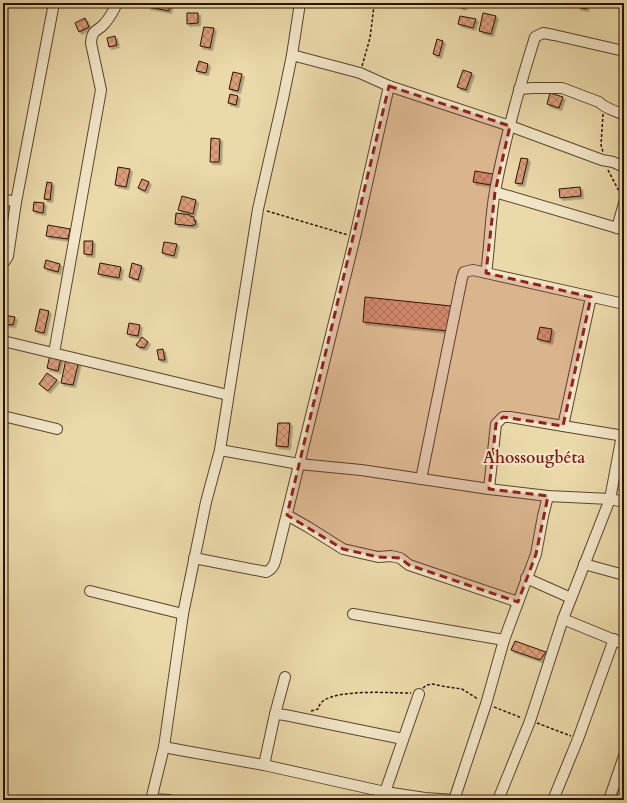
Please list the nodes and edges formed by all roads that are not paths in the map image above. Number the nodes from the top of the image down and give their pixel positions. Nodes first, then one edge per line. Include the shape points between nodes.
1 (54, 3) edge
2 (117, 3) edge
3 (300, 3) edge
4 (624, 51) edge
5 (292, 55) junction
6 (389, 86) junction
7 (519, 89) junction
8 (624, 114) edge
9 (510, 126) junction
10 (624, 167) edge
11 (495, 192) junction
12 (3, 199) edge
13 (16, 202) junction
14 (624, 203) edge
15 (621, 229) edge
16 (3, 262) edge
17 (486, 273) junction
18 (591, 297) junction
19 (624, 304) edge
20 (3, 341) edge
21 (54, 353) junction
22 (228, 395) junction
23 (3, 416) edge
24 (563, 426) junction
25 (57, 429) dead end
26 (623, 436) edge
27 (220, 450) junction
28 (299, 464) junction
29 (421, 479) junction
30 (489, 489) junction
31 (548, 496) junction
32 (610, 499) junction
33 (624, 502) edge
34 (287, 515) junction
35 (194, 558) junction
36 (584, 564) junction
37 (624, 575) edge
38 (526, 578) junction
39 (90, 591) dead end
40 (571, 598) junction
41 (518, 602) junction
42 (183, 614) junction
43 (352, 614) dead end
44 (563, 619) junction
45 (614, 639) junction
46 (504, 640) junction
47 (624, 644) edge
48 (285, 676) dead end
49 (420, 694) road end
50 (275, 714) junction
51 (403, 739) junction
52 (164, 747) junction
53 (624, 756) edge
54 (264, 764) junction
55 (385, 792) junction
56 (151, 799) edge
57 (424, 799) edge
58 (169, 800) edge
59 (455, 800) edge
60 (498, 800) edge
61 (553, 800) edge
62 (609, 800) edge

1 - 13 street
2 - 21 street via 92,37 91,43 102,90
3 - 5 street
4 - 7 street via 543,33 534,37
5 - 6 street via 360,73
5 - 22 street via 258,209
6 - 9 street
6 - 28 street
7 - 8 street via 562,88
7 - 9 street
9 - 10 street
9 - 11 street
11 - 15 street
11 - 17 street
12 - 13 street
13 - 16 street via 8,256
14 - 15 street
17 - 18 street
17 - 29 street via 473,270 464,272 462,278
18 - 19 street
18 - 24 street
20 - 21 street
21 - 22 street
22 - 27 street
23 - 25 street
24 - 26 street
24 - 30 street via 510,417 502,418 496,424
26 - 32 street
27 - 28 street
27 - 35 street
28 - 29 street
28 - 34 street
29 - 30 street
30 - 31 street
31 - 32 street
31 - 38 street via 536,554
32 - 33 street
32 - 36 street
34 - 35 street via 274,566 266,572
34 - 41 street via 343,549 378,557 400,558 409,565
35 - 42 street
36 - 37 street
36 - 40 street
38 - 40 street
38 - 41 street
39 - 42 street
40 - 44 street
41 - 46 street
42 - 52 street
43 - 46 street
44 - 45 street
44 - 60 street via 530,721
45 - 47 street
45 - 61 street
46 - 59 street
48 - 50 street
49 - 51 street
50 - 51 street
50 - 54 street
51 - 55 street
52 - 54 street
52 - 56 street
53 - 62 street
54 - 55 street
55 - 57 street
56 - 58 street
57 - 59 street

